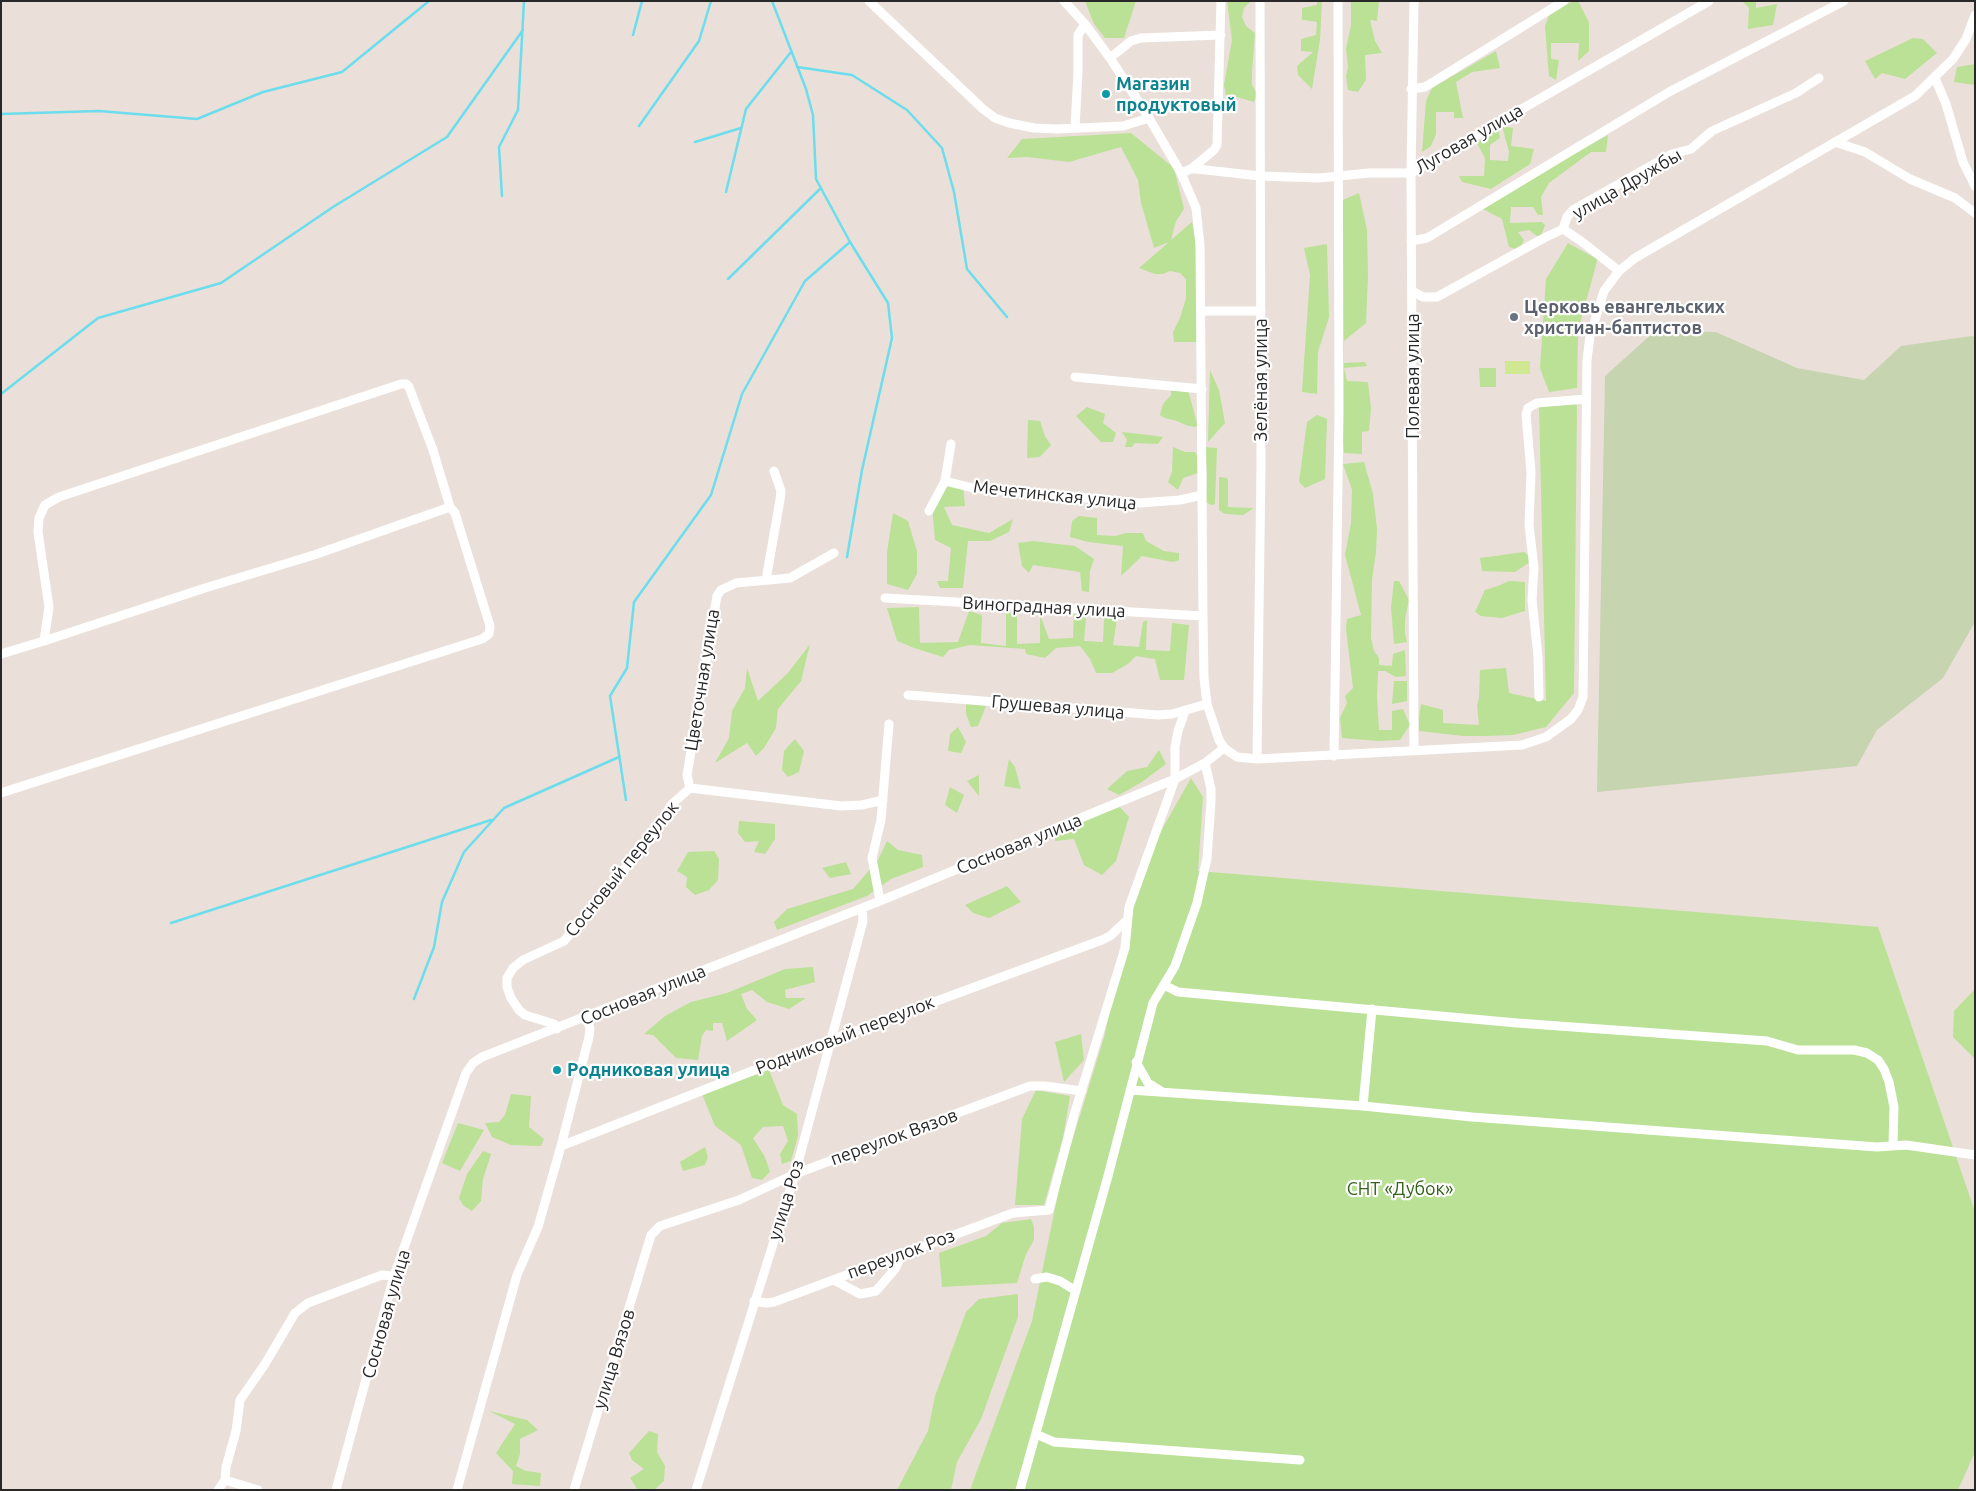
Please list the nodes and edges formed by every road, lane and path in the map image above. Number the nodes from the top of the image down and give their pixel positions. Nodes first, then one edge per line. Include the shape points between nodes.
1 (869, 1) edge
2 (1064, 1) edge
3 (1221, 1) edge
4 (1260, 1) edge
5 (1338, 1) edge
6 (1414, 1) edge
7 (1564, 1) edge
8 (1694, 1) edge
9 (1709, 1) edge
10 (1844, 1) edge
11 (1975, 15) edge
12 (1676, 20) junction
13 (1085, 24) junction
14 (1221, 35) junction
15 (1110, 58) junction
16 (1819, 78) dead end
17 (1934, 78) junction
18 (1411, 89) junction
19 (1149, 118) junction
20 (1075, 128) junction
21 (1835, 142) junction
22 (1191, 169) junction
23 (1182, 172) junction
24 (1411, 173) junction
25 (1260, 176) junction
26 (1338, 176) junction
27 (1975, 186) edge
28 (1975, 213) edge
29 (1563, 229) junction
30 (1411, 241) junction
31 (1618, 271) junction
32 (1412, 291) junction
33 (1201, 311) junction
34 (1261, 311) junction
35 (1075, 377) dead end
36 (1202, 389) junction
37 (1586, 399) junction
38 (951, 444) dead end
39 (774, 471) dead end
40 (945, 481) junction
41 (1202, 495) junction
42 (450, 506) junction
43 (929, 510) dead end
44 (834, 553) dead end
45 (766, 580) junction
46 (884, 598) dead end
47 (1203, 616) junction
48 (44, 641) junction
49 (1, 654) edge
50 (908, 695) dead end
51 (1539, 697) dead end
52 (1207, 704) junction
53 (1185, 711) junction
54 (889, 724) dead end
55 (1224, 748) junction
56 (1414, 750) junction
57 (1334, 756) junction
58 (1257, 759) junction
59 (1205, 763) junction
60 (1175, 779) junction
61 (690, 788) junction
62 (1, 792) edge
63 (883, 800) junction
64 (880, 901) junction
65 (862, 908) junction
66 (1126, 921) junction
67 (1164, 985) junction
68 (1372, 1009) junction
69 (587, 1017) junction
70 (557, 1029) junction
71 (830, 1040) junction
72 (1136, 1062) junction
73 (1130, 1090) junction
74 (1082, 1091) junction
75 (1164, 1092) junction
76 (1364, 1106) junction
77 (1893, 1145) junction
78 (561, 1146) junction
79 (1975, 1156) edge
80 (795, 1174) junction
81 (655, 1230) joint
82 (902, 1254) junction
83 (394, 1276) junction
84 (1035, 1279) dead end
85 (834, 1280) junction
86 (1076, 1291) junction
87 (754, 1301) junction
88 (1036, 1434) junction
89 (1300, 1460) dead end
90 (225, 1480) junction
91 (218, 1490) edge
92 (258, 1490) edge
93 (336, 1490) edge
94 (457, 1490) edge
95 (574, 1490) edge
96 (696, 1490) edge
97 (1020, 1490) edge

1 - 20 street via 995,118 1034,128
2 - 13 street
3 - 14 street
4 - 25 street, Зелёная улица
5 - 26 street
6 - 18 street, Полевая улица
7 - 18 street via 1425,87
8 - 12 street, Луговая улица
9 - 12 street, Луговая улица
10 - 30 street via 1668,92 1427,238
11 - 17 street via 1954,59
12 - 24 street, Луговая улица
13 - 15 street
13 - 20 street via 1078,34
14 - 15 street via 1141,38
14 - 22 street via 1216,145
15 - 19 street
16 - 29 street, улица Дружбы via 1796,94 1712,131 1691,149 1672,154 1573,210 1567,216
17 - 21 street via 1914,96
17 - 27 street via 1946,104 1963,162
18 - 24 street, Полевая улица
19 - 20 street via 1122,126
19 - 23 street
21 - 28 street via 1865,152 1910,179 1955,198
21 - 31 street
22 - 23 street, Луговая улица
22 - 25 street, Луговая улица
23 - 33 street via 1196,208 1199,226
24 - 26 street, Луговая улица
24 - 30 street, Полевая улица
25 - 26 street, Луговая улица
25 - 34 street, Зелёная улица
26 - 57 street via 1339,413
29 - 31 street
29 - 32 street, улица Дружбы via 1437,297 1423,297
30 - 32 street, Полевая улица
31 - 37 street via 1604,291 1590,336
32 - 56 street, Полевая улица
33 - 34 street
33 - 36 street
34 - 58 street, Зелёная улица
35 - 36 street
36 - 41 street
37 - 51 street via 1537,402 1528,408 1526,414 1531,472 1532,600
37 - 56 street via 1584,684 1578,710 1557,731 1534,742
38 - 40 street
39 - 45 street via 781,491
40 - 41 street, Мечетинская улица via 974,488 1140,503
40 - 43 street
41 - 47 street
42 - 48 street via 314,555
42 - 48 street via 433,450 410,387 406,384 59,497 46,505 39,518 40,556 49,607
42 - 62 street via 455,513 490,626 489,634 482,639
44 - 45 street, Цветочная улица via 790,578
45 - 61 street, Цветочная улица via 736,583 717,596 687,775
46 - 47 street, Виноградная улица
47 - 52 street
48 - 49 street
50 - 53 street, Грушевая улица via 1158,715
52 - 53 street, Грушевая улица
52 - 55 street
53 - 60 street via 1175,747
54 - 63 street
55 - 58 street via 1237,757
55 - 59 street, Сосновая улица
56 - 57 street
57 - 58 street
59 - 60 street, Сосновая улица
59 - 67 street via 1211,802 1203,880 1185,942
60 - 64 street, Сосновая улица
60 - 66 street via 1128,907
61 - 63 street, Сосновый переулок via 841,806
61 - 70 street, Сосновый переулок via 671,805 656,832 564,941 513,968 507,987 519,1010 554,1024
63 - 64 street via 872,858
64 - 65 street, Сосновая улица
65 - 69 street, Сосновая улица
65 - 71 street, улица Роз via 864,922
66 - 71 street, Родниковый переулок via 1102,940
66 - 74 street via 1125,948
67 - 68 street via 1178,992
67 - 72 street via 1155,996
68 - 76 street
68 - 77 street via 1500,1022 1767,1041 1798,1050 1867,1053 1878,1060 1889,1082 1894,1107
69 - 70 street, Сосновая улица
69 - 78 street via 589,1037
70 - 83 street, Сосновая улица via 473,1063 463,1082
71 - 78 street, Родниковый переулок
71 - 80 street, улица Роз
72 - 73 street
72 - 75 street via 1148,1082
73 - 75 street
73 - 86 street
74 - 80 street, переулок Вязов via 1030,1086
74 - 82 street, переулок Роз via 1049,1210 1013,1213
75 - 76 street
76 - 77 street via 1877,1147
77 - 79 street
78 - 94 street via 534,1240 517,1276
80 - 81 street, переулок Вязов via 739,1200 669,1221
80 - 87 street, улица Роз
81 - 95 street, улица Вязов
82 - 85 street, переулок Роз
82 - 85 street via 895,1269 876,1290 860,1294
83 - 90 street via 382,1275 308,1303 295,1313 240,1400
83 - 93 street, Сосновая улица
84 - 86 street via 1047,1277
85 - 87 street, переулок Роз via 774,1302
86 - 88 street
87 - 96 street, улица Роз
88 - 89 street via 1054,1442
88 - 97 street
90 - 91 street
90 - 92 street

